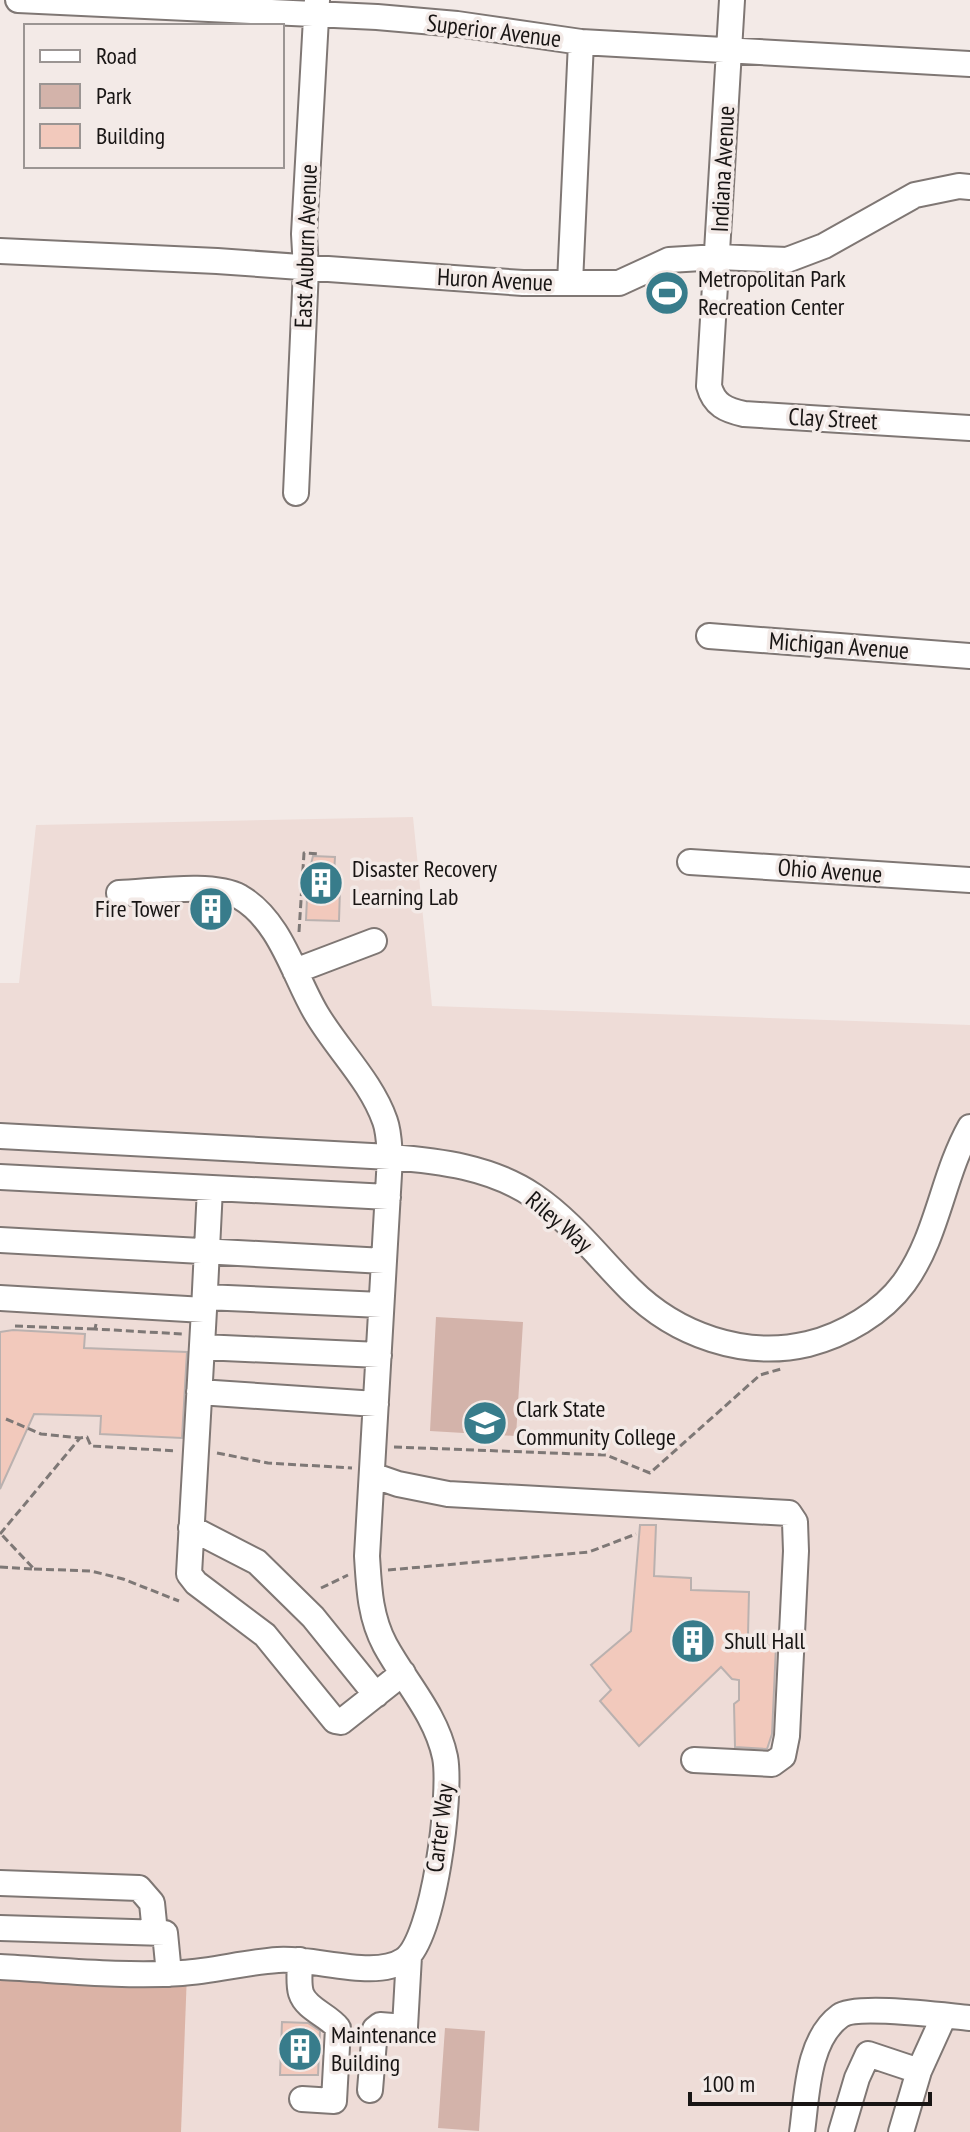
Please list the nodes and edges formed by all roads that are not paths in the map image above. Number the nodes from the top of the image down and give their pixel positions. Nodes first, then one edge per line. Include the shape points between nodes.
1 (18, 0) edge
2 (732, 0) edge
3 (318, 7) edge
4 (581, 42) junction
5 (729, 52) junction
6 (970, 64) edge
7 (970, 187) edge
8 (0, 251) edge
9 (718, 257) junction
10 (306, 269) junction
11 (570, 283) junction
12 (709, 386) joint
13 (970, 428) edge
14 (296, 493) dead end
15 (709, 636) dead end
16 (970, 656) edge
17 (690, 862) dead end
18 (970, 880) edge
19 (119, 893) dead end
20 (374, 941) dead end
21 (302, 968) junction
22 (970, 1127) edge
23 (0, 1136) edge
24 (390, 1157) junction
25 (0, 1177) edge
26 (210, 1188) junction
27 (388, 1197) junction
28 (0, 1240) edge
29 (207, 1249) junction
30 (384, 1261) junction
31 (0, 1298) edge
32 (204, 1303) junction
33 (381, 1305) junction
34 (202, 1347) junction
35 (379, 1355) junction
36 (199, 1392) junction
37 (376, 1404) junction
38 (372, 1475) junction
39 (191, 1528) junction
40 (403, 1673) junction
41 (376, 1695) junction
42 (694, 1760) dead end
43 (0, 1883) edge
44 (0, 1928) edge
45 (155, 1933) junction
46 (409, 1956) junction
47 (300, 1960) junction
48 (0, 1967) edge
49 (169, 1974) junction
50 (944, 2016) junction
51 (970, 2018) edge
52 (919, 2071) junction
53 (370, 2090) dead end
54 (302, 2099) dead end
55 (802, 2132) edge
56 (841, 2132) edge
57 (901, 2132) edge

1 - 3 street, Superior Avenue
2 - 5 street, Indiana Avenue
3 - 4 street, Superior Avenue
3 - 10 street, East Auburn Avenue
4 - 5 street, Superior Avenue
4 - 11 street
5 - 6 street, Superior Avenue
5 - 9 street, Indiana Avenue
7 - 9 street, Huron Avenue via 915,195 824,246 787,260
8 - 10 street, Huron Avenue
9 - 11 street, Huron Avenue via 669,260 619,283
9 - 12 street, Indiana Avenue
10 - 11 street, Huron Avenue
10 - 14 street, East Auburn Avenue
12 - 13 street, Clay Street via 717,403 744,414
15 - 16 street, Michigan Avenue
17 - 18 street, Ohio Avenue
19 - 21 street, Carter Way via 212,890 240,897
20 - 21 street
21 - 24 street, Carter Way via 316,1013 385,1120
22 - 24 street, Riley Way via 923,1250 894,1294 845,1330 793,1347 763,1349 709,1339 657,1312 557,1214 512,1183 440,1161
23 - 24 street, Riley Way
24 - 27 street, Carter Way
25 - 26 street
26 - 27 street
26 - 29 street
27 - 30 street, Carter Way
28 - 29 street
29 - 30 street
29 - 32 street
30 - 33 street, Carter Way
31 - 32 street
32 - 33 street
32 - 34 street
33 - 35 street, Carter Way
34 - 35 street
34 - 36 street
35 - 37 street, Carter Way
36 - 37 street
36 - 39 street
37 - 38 street, Carter Way
38 - 40 street, Carter Way via 368,1572 374,1620
38 - 42 street via 448,1494 789,1513 795,1522 796,1551 783,1756 772,1764
39 - 41 street via 257,1562 313,1617
39 - 41 street via 189,1574 265,1635 335,1721 341,1722
40 - 41 street
40 - 46 street, Carter Way via 438,1733 448,1782 424,1929
43 - 45 street via 139,1888 152,1903
44 - 45 street
45 - 49 street via 165,1933
46 - 47 street via 375,1969
46 - 53 street via 405,2027 375,2029
47 - 49 street
47 - 54 street via 301,1993 338,2028 334,2101
48 - 49 street
50 - 51 street
50 - 52 street
50 - 55 street via 842,2014 825,2030 812,2062
52 - 56 street via 868,2054
52 - 57 street

